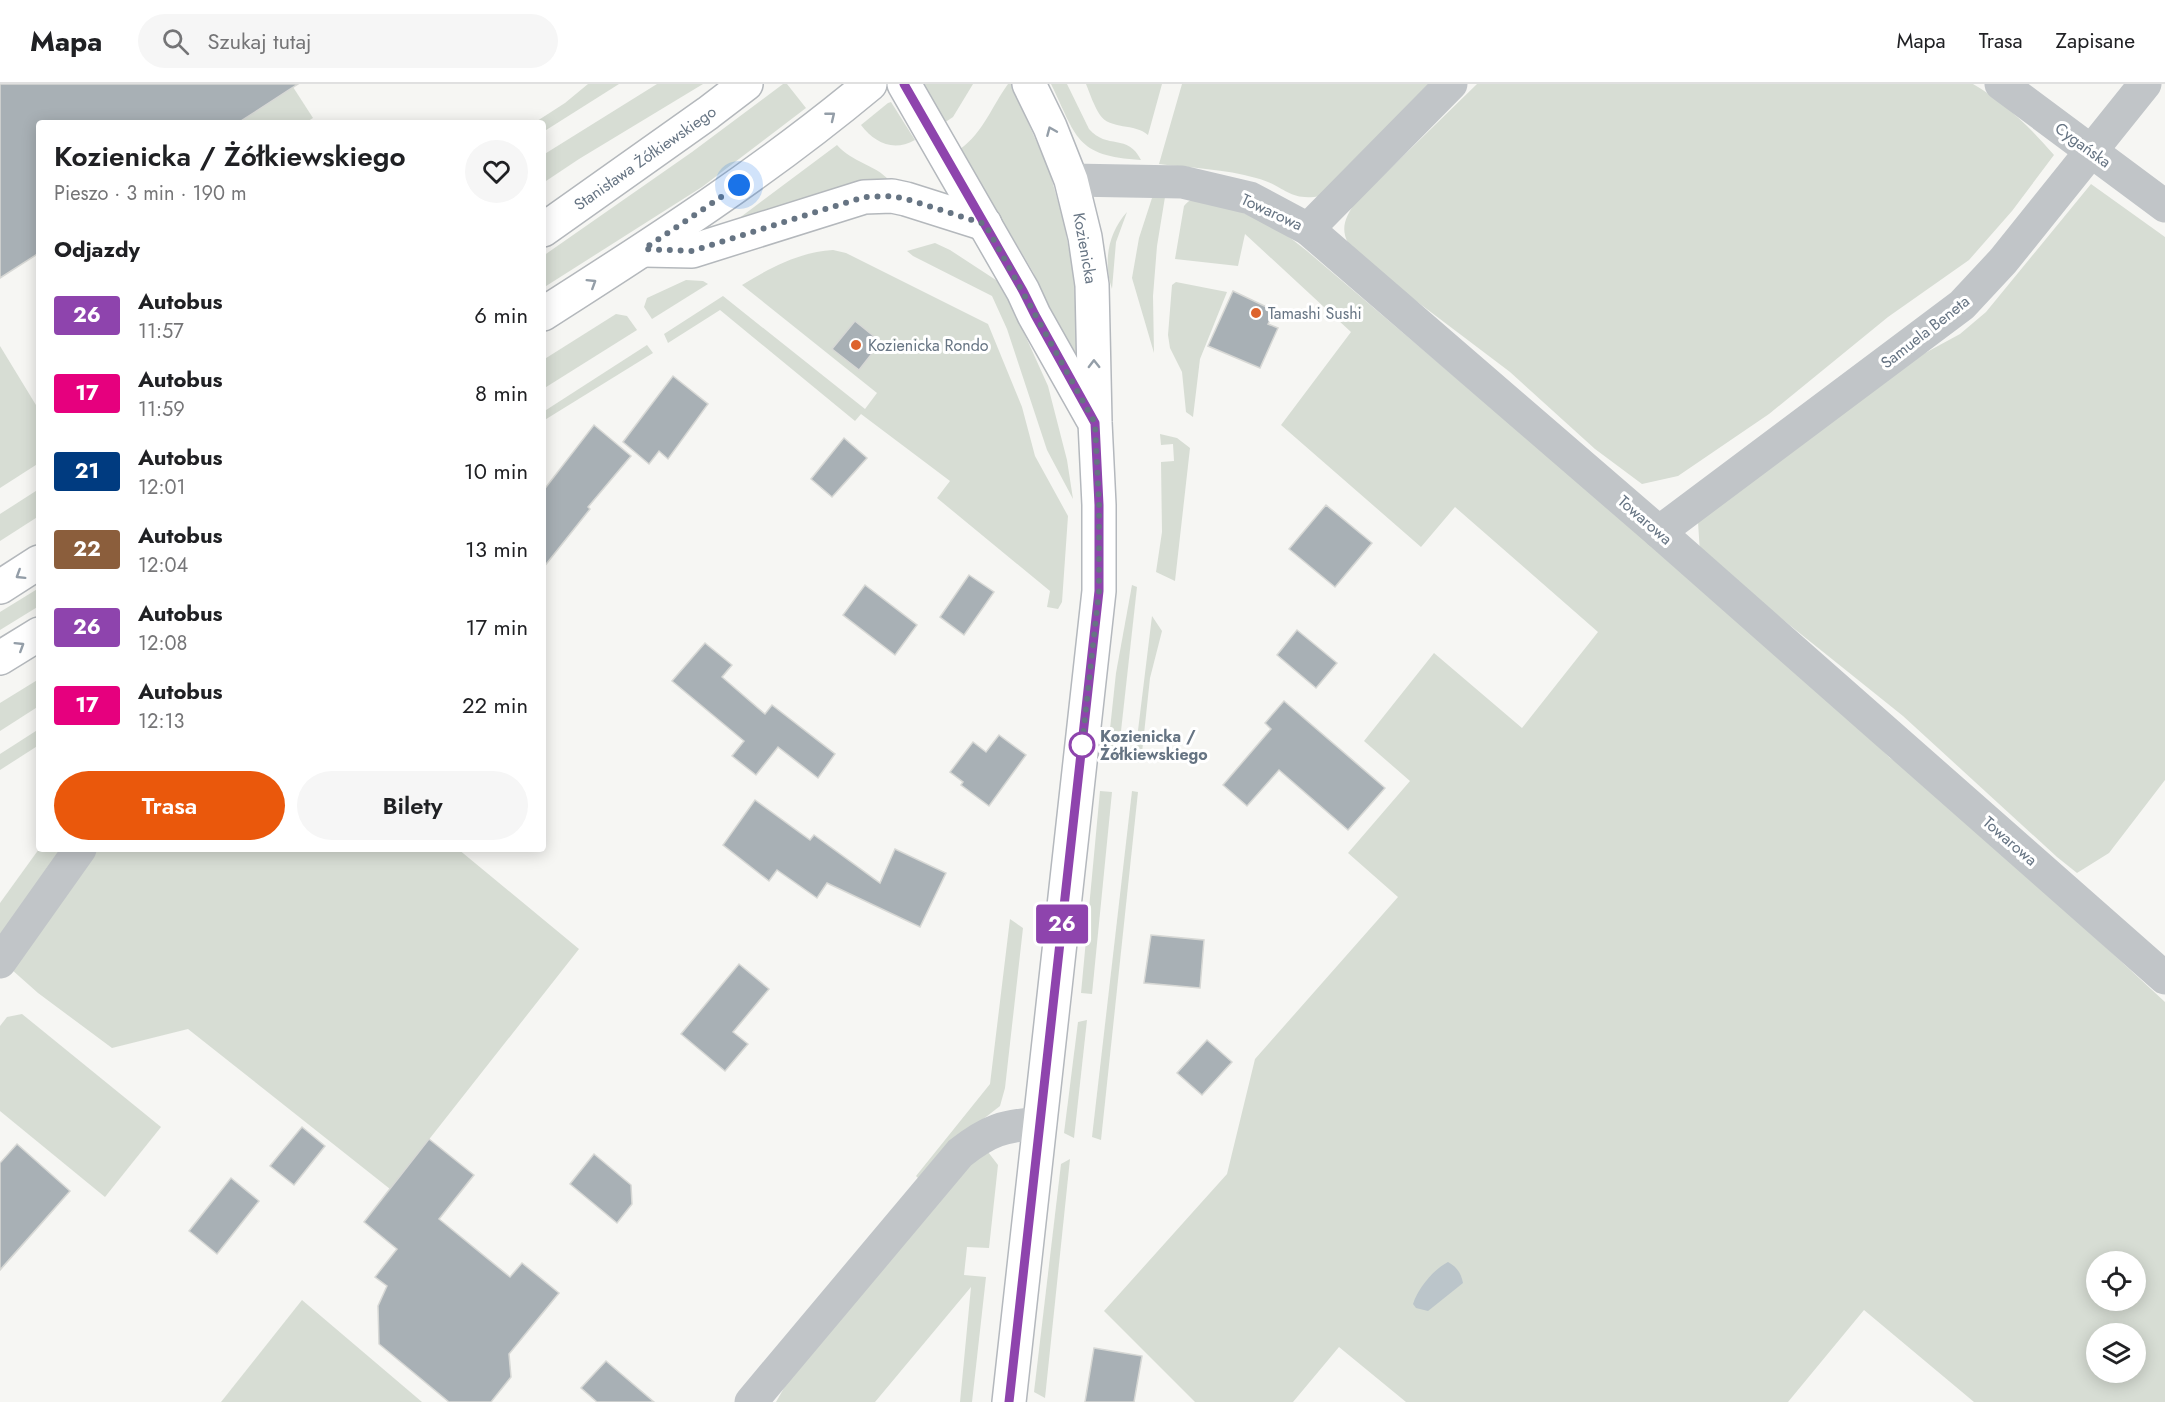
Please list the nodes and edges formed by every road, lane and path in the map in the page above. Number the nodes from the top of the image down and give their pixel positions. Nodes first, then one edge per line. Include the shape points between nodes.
1 (746, 84) edge
2 (870, 84) edge
3 (904, 84) edge
4 (1029, 84) edge
5 (1451, 84) edge
6 (2001, 84) edge
7 (2145, 84) edge
8 (2091, 150) junction
9 (1071, 180) junction
10 (2165, 206) edge
11 (985, 224) junction
12 (546, 228) edge
13 (1308, 229) junction
14 (644, 249) junction
15 (546, 312) edge
16 (1095, 423) junction
17 (1659, 532) junction
18 (36, 564) edge
19 (0, 587) edge
20 (36, 636) edge
21 (0, 658) edge
22 (78, 852) edge
23 (0, 962) edge
24 (2165, 978) edge
25 (1040, 1123) junction
26 (751, 1402) edge
27 (1009, 1402) edge

1 - 12 main road, Stanisława Żółkiewskiego
14 -> 2 main road via 782,154
3 - 11 main road, Kozienicka
9 -> 4 main road, Kozienicka
5 - 13 street
6 - 8 street, Cygańska
7 - 8 street, Samuela Beneta
8 - 10 street, Cygańska
8 - 17 street, Samuela Beneta via 2003,261 1962,305
9 - 13 street, Towarowa via 1182,182 1250,198
16 -> 9 main road, Kozienicka via 1092,285
11 - 14 main road via 906,199 864,197 692,251
11 - 16 main road, Kozienicka
13 - 17 street, Towarowa
15 -> 14 main road
16 - 25 main road, Kozienicka via 1099,591
17 - 24 street, Towarowa
18 -> 19 main road
21 -> 20 main road
22 - 23 street
25 - 26 street via 999,1128 960,1153
25 - 27 main road, Kozienicka

